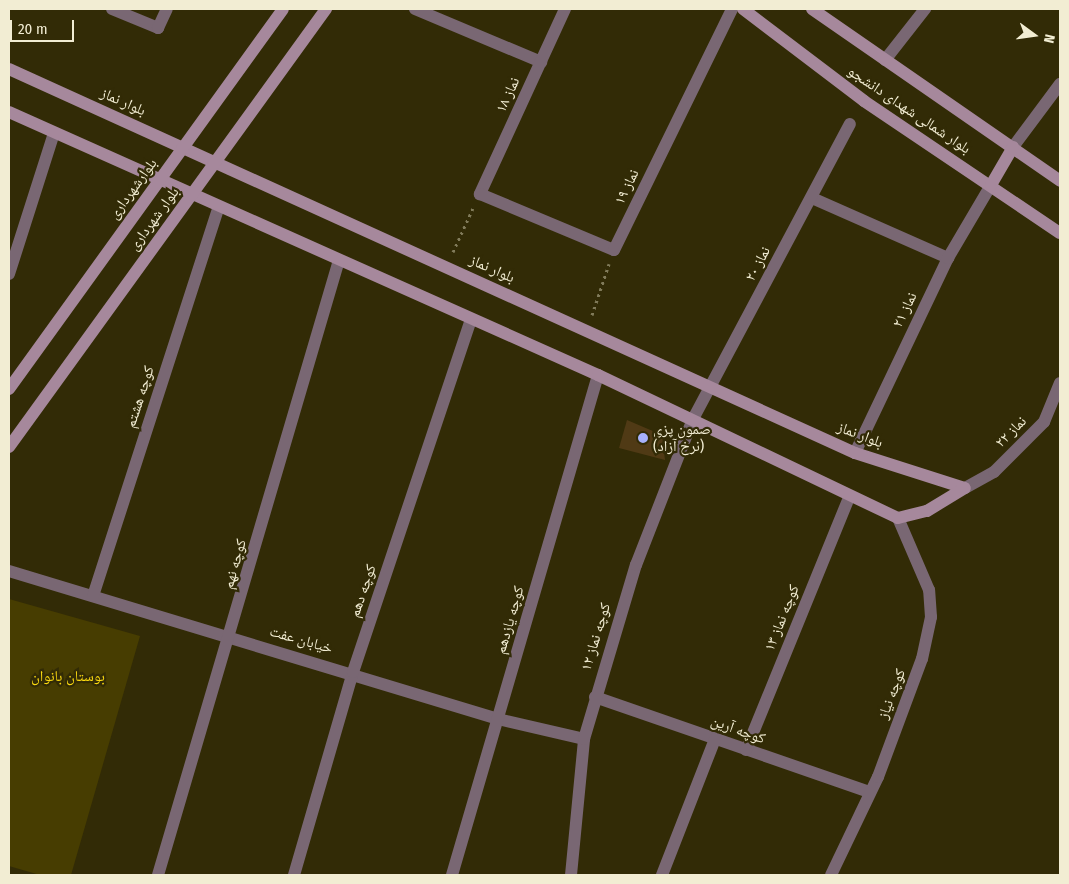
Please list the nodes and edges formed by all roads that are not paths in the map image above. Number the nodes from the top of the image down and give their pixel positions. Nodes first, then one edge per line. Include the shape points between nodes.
1 (112, 9) edge
2 (167, 9) edge
3 (283, 9) edge
4 (326, 9) edge
5 (415, 9) edge
6 (564, 9) edge
7 (732, 9) edge
8 (743, 9) edge
9 (812, 9) edge
10 (925, 9) edge
11 (885, 60) junction
12 (541, 62) junction
13 (9, 69) edge
14 (1060, 84) edge
15 (9, 112) edge
16 (850, 124) dead end
17 (54, 133) junction
18 (1013, 146) junction
19 (184, 147) junction
20 (216, 161) junction
21 (159, 180) junction
22 (1060, 180) edge
23 (991, 184) junction
24 (480, 194) joint
25 (192, 195) junction
26 (812, 198) junction
27 (219, 207) junction
28 (1060, 233) edge
29 (948, 258) junction
30 (339, 260) junction
31 (9, 274) edge
32 (471, 320) junction
33 (598, 375) junction
34 (1060, 383) edge
35 (710, 386) junction
36 (9, 389) edge
37 (693, 419) junction
38 (9, 448) edge
39 (855, 453) junction
40 (965, 488) junction
41 (849, 498) junction
42 (898, 518) junction
43 (9, 571) edge
44 (93, 596) junction
45 (231, 637) junction
46 (353, 672) junction
47 (594, 697) junction
48 (498, 719) junction
49 (584, 739) junction
50 (715, 739) junction
51 (746, 750) junction
52 (870, 792) junction
53 (158, 875) edge
54 (294, 875) edge
55 (452, 875) edge
56 (571, 875) edge
57 (662, 875) edge
58 (831, 875) edge

1 - 2 street via 158,28
3 - 19 main road, بلوارشهرداری
4 - 20 main road, بلوار شهرداری
5 - 12 street
6 - 12 street, نماز ۱۸
7 - 24 street, نماز ۱۹ via 614,250
8 - 23 main road, بلوار شمالی شهدای دانشجو via 864,101
9 - 11 main road, بلوار شمالی شهدای دانشجو
10 - 11 street
11 - 18 main road, بلوار شمالی شهدای دانشجو
12 - 24 street, نماز ۱۸
13 - 19 main road, بلوار نماز
14 - 18 street
15 - 17 main road
16 - 26 street, نماز ۲۰
17 - 21 main road
17 - 31 street
18 - 22 main road, بلوار شمالی شهدای دانشجو
18 - 23 main road
19 - 20 main road, بلوار نماز
19 - 21 main road, بلوارشهرداری
20 - 25 main road, بلوار شهرداری
20 - 35 main road, بلوار نماز
21 - 25 main road
21 - 36 main road, بلوارشهرداری
23 - 28 main road, بلوار شمالی شهدای دانشجو
23 - 29 street, نماز ۲۱
25 - 27 main road
25 - 38 main road, بلوار شهرداری
26 - 29 street
26 - 35 street, نماز ۲۰
27 - 30 main road
27 - 44 street, کوچه هشتم
29 - 39 street, نماز ۲۱
30 - 32 main road
30 - 45 street, کوچه نهم
32 - 33 main road
32 - 46 street, کوچه دهم
33 - 37 main road
33 - 48 street, کوچه یازدهم
34 - 40 street, نماز ۲۲ via 1044,422 994,472
35 - 37 street, نماز ۲۰
35 - 39 main road, بلوار نماز
37 - 41 main road
37 - 47 street, کوچه نماز ۱۲ via 636,565
39 - 40 main road, بلوار نماز
40 - 42 main road via 927,511
41 - 42 main road
41 - 51 street, کوچه نماز ۱۳
42 - 52 street, کوچه نیاز via 928,590 931,617 922,659
43 - 44 street, خیابان عفت
44 - 45 street, خیابان عفت
45 - 46 street, خیابان عفت
45 - 53 street, کوچه نهم
46 - 48 street, خیابان عفت
46 - 54 street, کوچه دهم
47 - 49 street, کوچه نماز ۱۲
47 - 50 street, کوچه آرین
48 - 49 street, خیابان عفت
48 - 55 street, کوچه یازدهم
49 - 56 street, کوچه نماز ۱۲
50 - 51 street, کوچه آرین
50 - 57 street
51 - 52 street, کوچه آرین
52 - 58 street, کوچه نیاز

